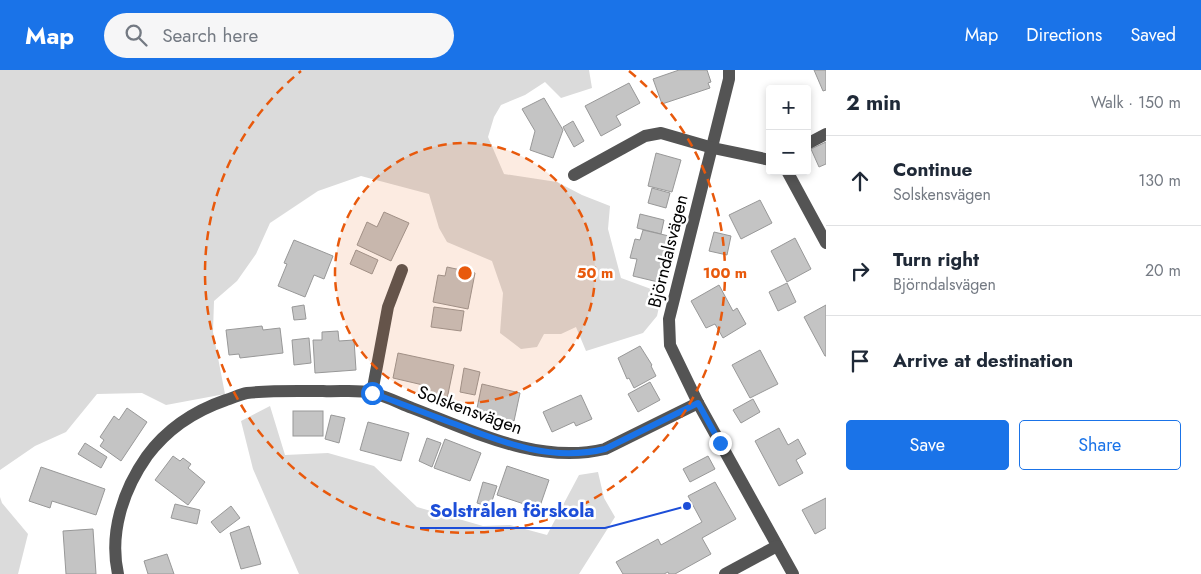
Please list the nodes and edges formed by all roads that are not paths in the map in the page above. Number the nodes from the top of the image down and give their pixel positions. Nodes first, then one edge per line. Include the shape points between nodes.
1 (729, 70) edge
2 (826, 134) edge
3 (811, 142) edge
4 (713, 148) junction
5 (766, 159) edge
6 (574, 175) dead end
7 (788, 175) edge
8 (826, 243) edge
9 (402, 270) dead end
10 (372, 393) junction
11 (698, 403) junction
12 (777, 546) junction
13 (118, 574) edge
14 (725, 574) edge
15 (793, 574) edge

1 - 4 street, Björndalsvägen
2 - 3 street
4 - 5 street
4 - 6 street via 661,133 645,136
4 - 11 street, Björndalsvägen via 669,319 670,345
7 - 8 street
9 - 10 street via 388,306
10 - 11 street, Solskensvägen via 511,445 558,454 605,449
10 - 13 street, Solskensvägen via 279,390 245,394 183,420 157,442 123,500 114,536
11 - 12 street, Björndalsvägen
12 - 14 street
12 - 15 street, Björndalsvägen

